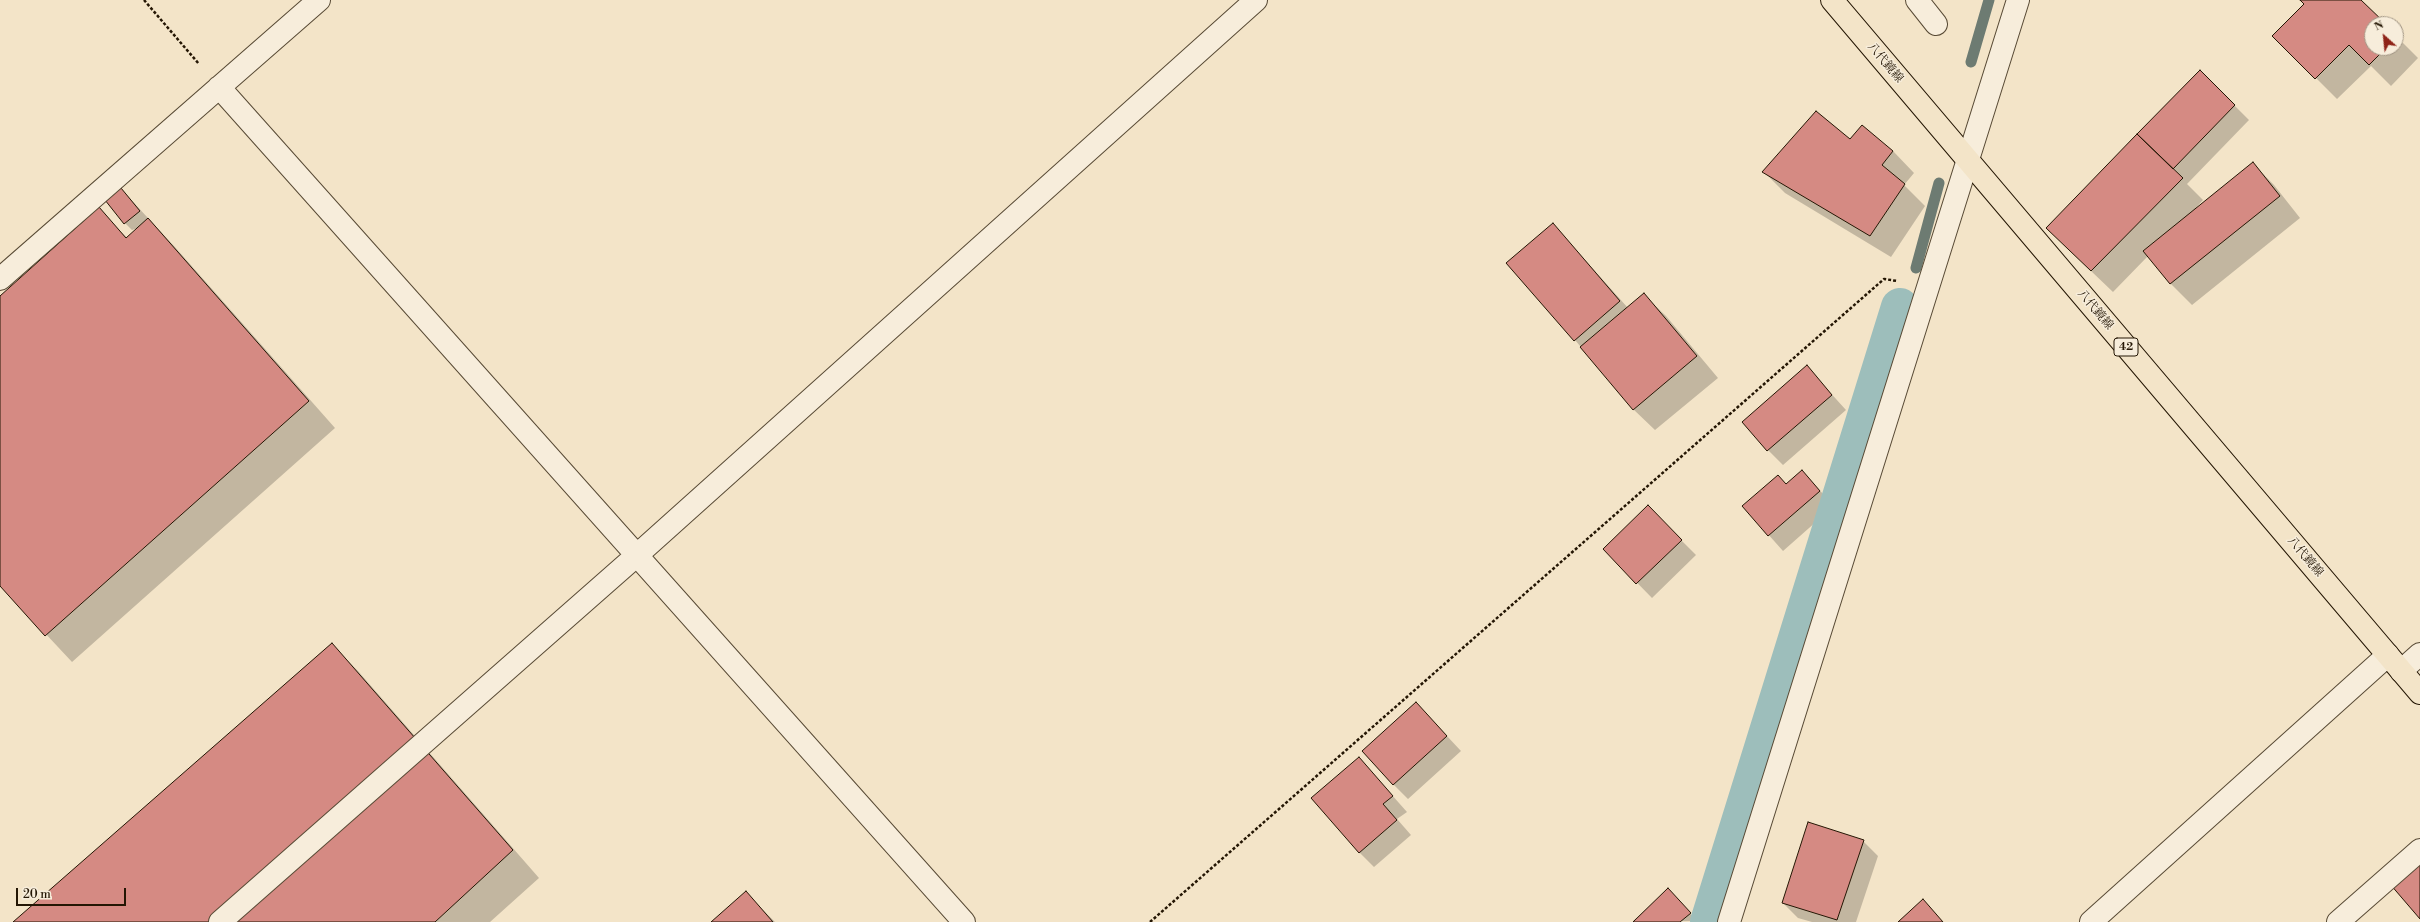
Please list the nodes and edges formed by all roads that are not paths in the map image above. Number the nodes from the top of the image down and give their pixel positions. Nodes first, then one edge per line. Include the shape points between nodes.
1 (319, 0) edge
2 (1256, 0) edge
3 (1832, 0) edge
4 (1917, 0) edge
5 (2018, 0) edge
6 (1936, 24) dead end
7 (219, 87) junction
8 (1969, 162) junction
9 (0, 279) edge
10 (636, 556) junction
11 (2420, 654) edge
12 (2395, 663) junction
13 (2420, 693) edge
14 (2420, 850) edge
15 (220, 922) edge
16 (964, 922) edge
17 (1729, 922) edge
18 (2091, 922) edge
19 (2338, 922) edge

1 - 7 street
2 - 10 street
3 - 8 main road, 八代鏡線 / 42
4 - 6 street
5 - 8 street
7 - 9 street
7 - 10 street
8 - 12 main road, 八代鏡線 / 42
8 - 17 street
10 - 15 street
10 - 16 street
11 - 12 street
12 - 13 main road, 八代鏡線 / 42
12 - 18 street
14 - 19 street

